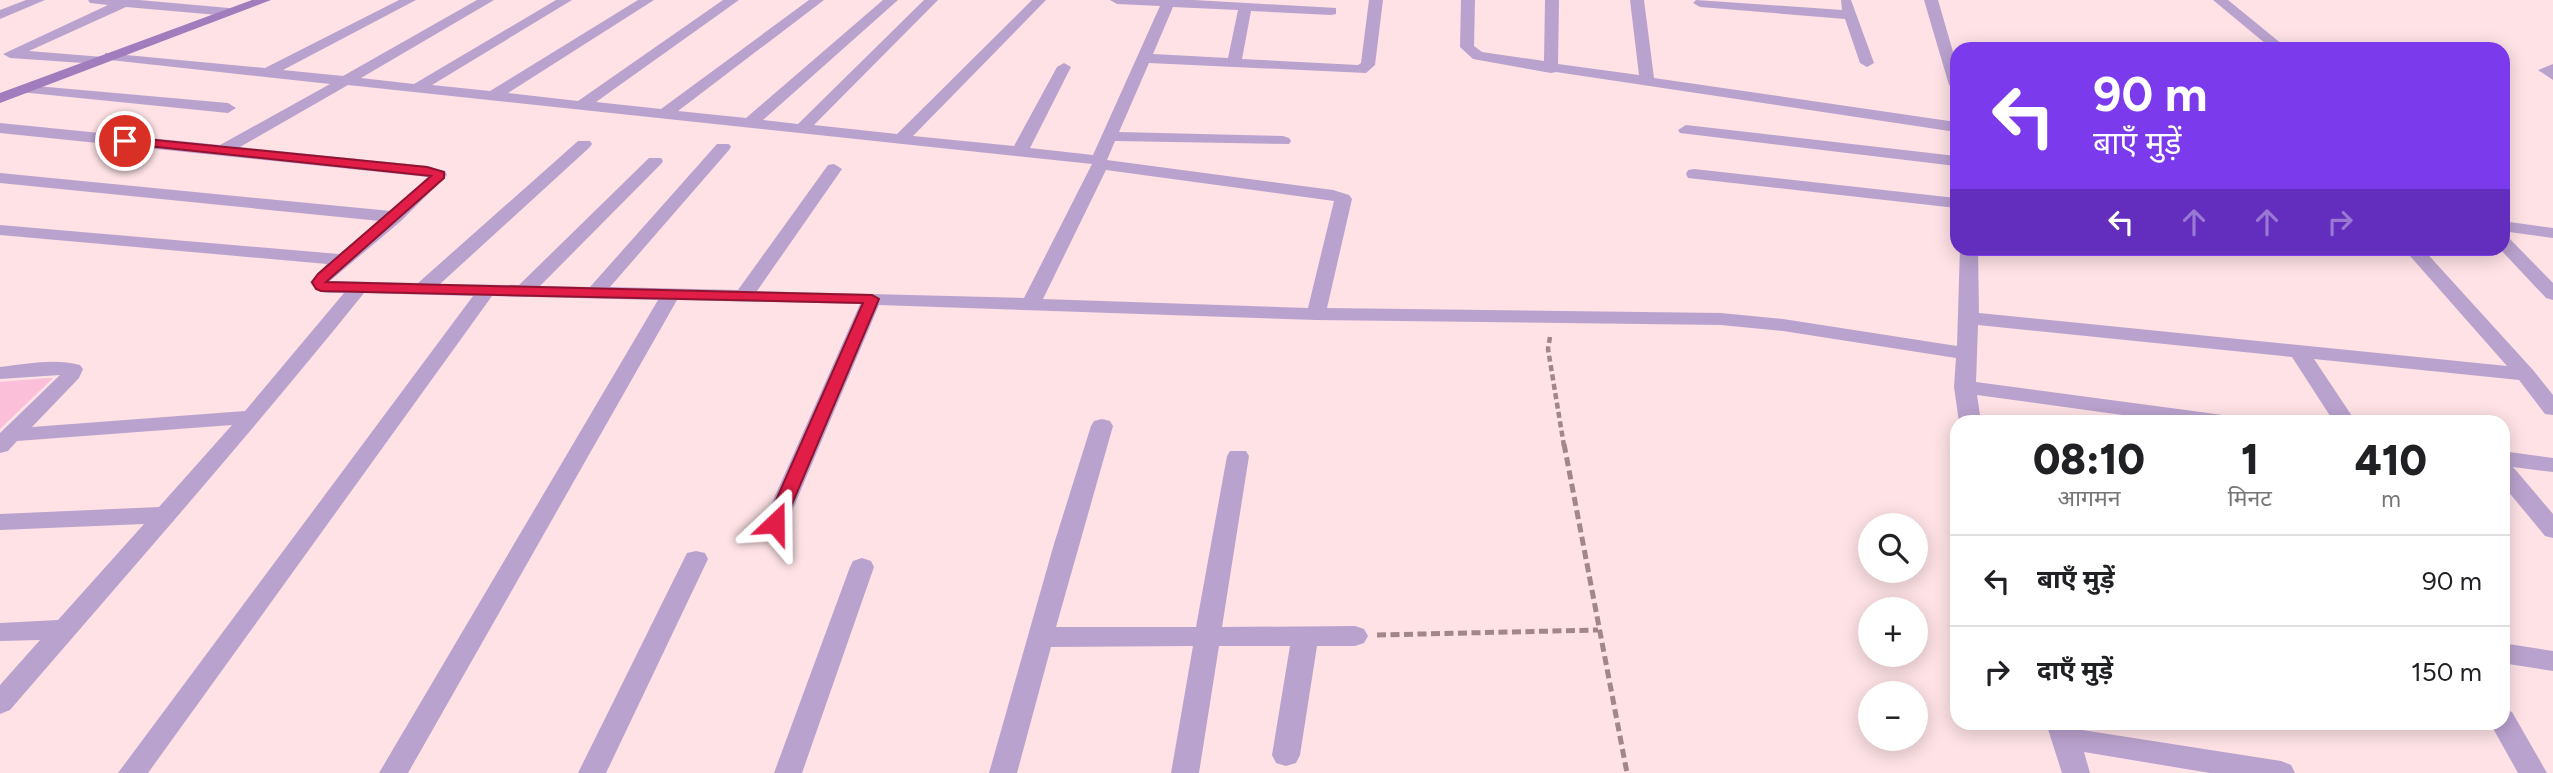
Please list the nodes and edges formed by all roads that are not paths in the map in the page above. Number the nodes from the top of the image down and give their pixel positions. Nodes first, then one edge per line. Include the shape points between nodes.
1 (38, 0) edge
2 (95, 0) edge
3 (264, 0) edge
4 (409, 0) edge
5 (487, 0) edge
6 (565, 0) edge
7 (647, 0) edge
8 (732, 0) edge
9 (817, 0) edge
10 (891, 0) edge
11 (931, 0) edge
12 (1039, 0) edge
13 (1117, 0) edge
14 (1376, 0) edge
15 (1468, 0) edge
16 (1552, 0) edge
17 (1637, 0) edge
18 (1846, 0) edge
19 (1931, 0) edge
20 (2220, 0) edge
21 (126, 1) edge
22 (1168, 3) junction
23 (1700, 3) dead end
24 (1245, 7) junction
25 (1331, 11) dead end
26 (229, 12) junction
27 (0, 15) edge
28 (1850, 15) junction
29 (2272, 42) edge
30 (5, 53) edge
31 (104, 58) junction
32 (1142, 58) junction
33 (1234, 63) junction
34 (1867, 63) dead end
35 (1950, 65) edge
36 (1065, 67) dead end
37 (2553, 68) edge
38 (1551, 69) junction
39 (266, 73) junction
40 (2553, 76) edge
41 (345, 80) junction
42 (1647, 83) junction
43 (419, 87) junction
44 (25, 89) junction
45 (495, 95) junction
46 (0, 98) edge
47 (582, 105) junction
48 (228, 108) dead end
49 (664, 114) junction
50 (750, 123) junction
51 (1950, 126) edge
52 (0, 128) edge
53 (802, 129) junction
54 (1686, 130) dead end
55 (1110, 136) junction
56 (902, 138) junction
57 (1283, 141) dead end
58 (584, 144) dead end
59 (723, 147) dead end
60 (224, 150) junction
61 (1020, 151) junction
62 (1950, 160) edge
63 (1100, 161) junction
64 (655, 162) dead end
65 (834, 169) dead end
66 (1694, 174) dead end
67 (0, 178) edge
68 (1950, 202) edge
69 (395, 217) junction
70 (2510, 227) edge
71 (0, 230) edge
72 (2553, 233) edge
73 (2510, 249) edge
74 (1969, 256) edge
75 (2420, 256) edge
76 (342, 260) junction
77 (358, 288) junction
78 (423, 289) junction
79 (487, 290) junction
80 (524, 291) junction
81 (595, 293) junction
82 (2553, 294) edge
83 (671, 295) junction
84 (744, 296) junction
85 (872, 299) junction
86 (1031, 304) junction
87 (1316, 314) junction
88 (1969, 318) junction
89 (2299, 352) junction
90 (1965, 353) junction
91 (0, 373) edge
92 (2526, 374) junction
93 (1965, 387) junction
94 (2553, 409) edge
95 (1969, 415) edge
96 (2171, 415) edge
97 (2340, 415) edge
98 (251, 417) junction
99 (1102, 426) dead end
100 (3, 443) edge
101 (1238, 456) dead end
102 (2510, 459) edge
103 (2553, 465) edge
104 (2510, 478) edge
105 (166, 515) junction
106 (0, 522) edge
107 (775, 523) dead end
108 (2553, 530) edge
109 (696, 559) dead end
110 (862, 568) dead end
111 (65, 629) junction
112 (0, 632) edge
113 (1305, 636) junction
114 (1355, 636) road end
115 (1040, 637) junction
116 (1208, 638) junction
117 (2510, 654) edge
118 (2553, 661) edge
119 (0, 703) edge
120 (2062, 730) edge
121 (2508, 730) edge
122 (1286, 755) dead end
123 (132, 773) edge
124 (393, 773) edge
125 (592, 773) edge
126 (788, 773) edge
127 (1003, 773) edge
128 (1185, 773) edge
129 (2076, 773) edge
130 (2281, 773) edge
131 (2533, 773) edge

1 - 27 street
2 - 21 street
3 - 26 street
4 - 39 street
5 - 41 street
6 - 43 street
7 - 45 street
8 - 47 street
9 - 49 street
10 - 50 street
11 - 53 street
12 - 56 street
13 - 22 street
14 - 33 street via 1367,68
15 - 38 street via 1467,47 1472,53
16 - 38 street
17 - 42 street
18 - 28 street
19 - 35 street
20 - 29 street
21 - 26 street
21 - 30 street
22 - 24 street
22 - 32 street
23 - 28 street
24 - 25 street
24 - 33 street
26 - 31 street
28 - 34 street
30 - 31 street
31 - 39 street
31 - 44 street
32 - 33 street
32 - 55 street
36 - 61 street
37 - 40 street via 2545,70
38 - 42 street
39 - 41 street
41 - 43 street
41 - 60 street
42 - 51 street
43 - 45 street
44 - 46 street
44 - 48 street
45 - 47 street
47 - 49 street
49 - 50 street
50 - 53 street
52 - 60 street
53 - 56 street
54 - 62 street
55 - 57 street
55 - 63 street
56 - 61 street
58 - 78 street
59 - 81 street
60 - 69 street via 439,175
61 - 63 street
63 - 86 street
63 - 87 street via 1113,167 1343,199
64 - 80 street
65 - 84 street
66 - 68 street
67 - 69 street
69 - 76 street
70 - 72 street
71 - 76 street
73 - 82 street
74 - 88 street
75 - 92 street
76 - 77 street via 319,282 321,286
77 - 78 street
77 - 98 street
78 - 79 street
79 - 80 street
79 - 123 street
80 - 81 street
81 - 83 street
83 - 84 street
83 - 124 street
84 - 85 street
85 - 86 street
85 - 107 street
86 - 87 street
87 - 90 street via 1740,320
88 - 89 street
88 - 90 street
89 - 92 street
89 - 97 street
90 - 93 street
91 - 100 street via 73,369
92 - 94 street
93 - 95 street
93 - 96 street
98 - 100 street
98 - 105 street
99 - 115 street
101 - 116 street
102 - 103 street
104 - 108 street
105 - 106 street
105 - 111 street
109 - 125 street
110 - 126 street
111 - 112 street
111 - 119 street
113 - 114 street
113 - 116 street
113 - 122 street
115 - 116 street
115 - 127 street
116 - 128 street
117 - 118 street
120 - 129 street
120 - 130 street
121 - 131 street

